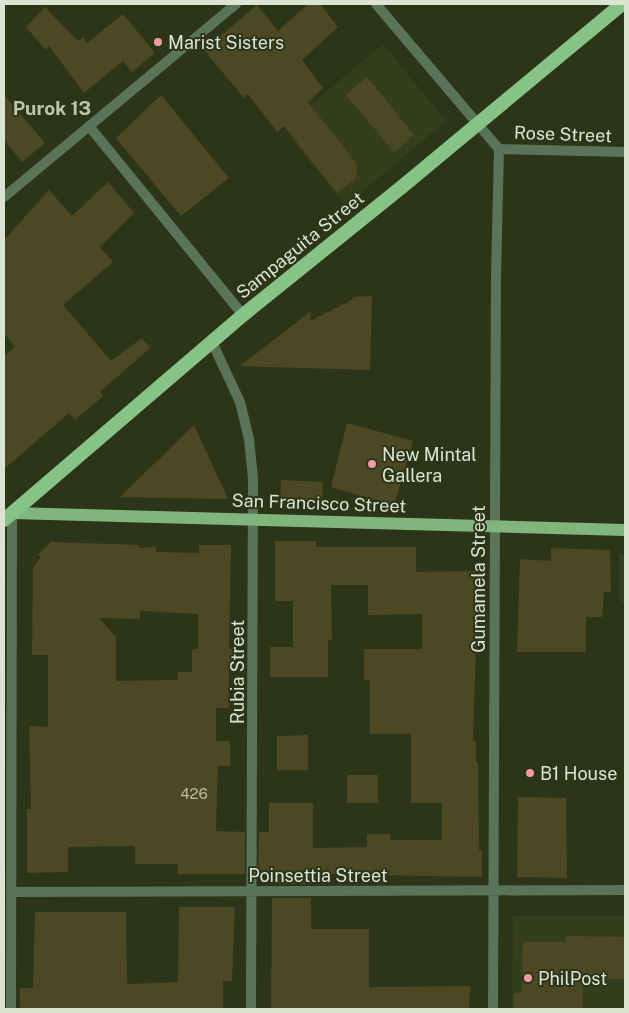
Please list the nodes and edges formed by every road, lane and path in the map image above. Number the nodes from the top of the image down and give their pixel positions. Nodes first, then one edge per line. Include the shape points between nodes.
1 (236, 4) edge
2 (376, 4) edge
3 (622, 4) edge
4 (478, 124) junction
5 (89, 126) junction
6 (499, 148) junction
7 (625, 152) edge
8 (4, 197) edge
9 (243, 315) junction
10 (212, 342) junction
11 (8, 516) edge
12 (253, 518) junction
13 (495, 525) junction
14 (625, 530) edge
15 (625, 890) edge
16 (252, 891) junction
17 (493, 891) junction
18 (11, 892) junction
19 (11, 1009) edge
20 (252, 1009) edge
21 (493, 1009) edge

1 - 5 street
2 - 4 street
3 - 4 highway, Sampaguita Street
4 - 6 street
4 - 9 highway, Sampaguita Street
5 - 8 street
5 - 9 street
6 - 7 street, Rose Street
6 - 13 street, Gumamela Street
9 - 10 highway, Sampaguita Street
10 - 11 highway, Sampaguita Street
10 - 12 street, Rubia Street via 240,402 249,439
11 - 12 main road, San Francisco Street
11 - 18 street
12 - 13 main road, San Francisco Street
12 - 16 street, Rubia Street
13 - 14 main road, San Francisco Street
13 - 17 street, Gumamela Street
15 - 17 street, Poinsettia Street
16 - 17 street, Poinsettia Street
16 - 18 street, Poinsettia Street
16 - 20 street, Rubia Street
17 - 21 street, Gumamela Street
18 - 19 street

